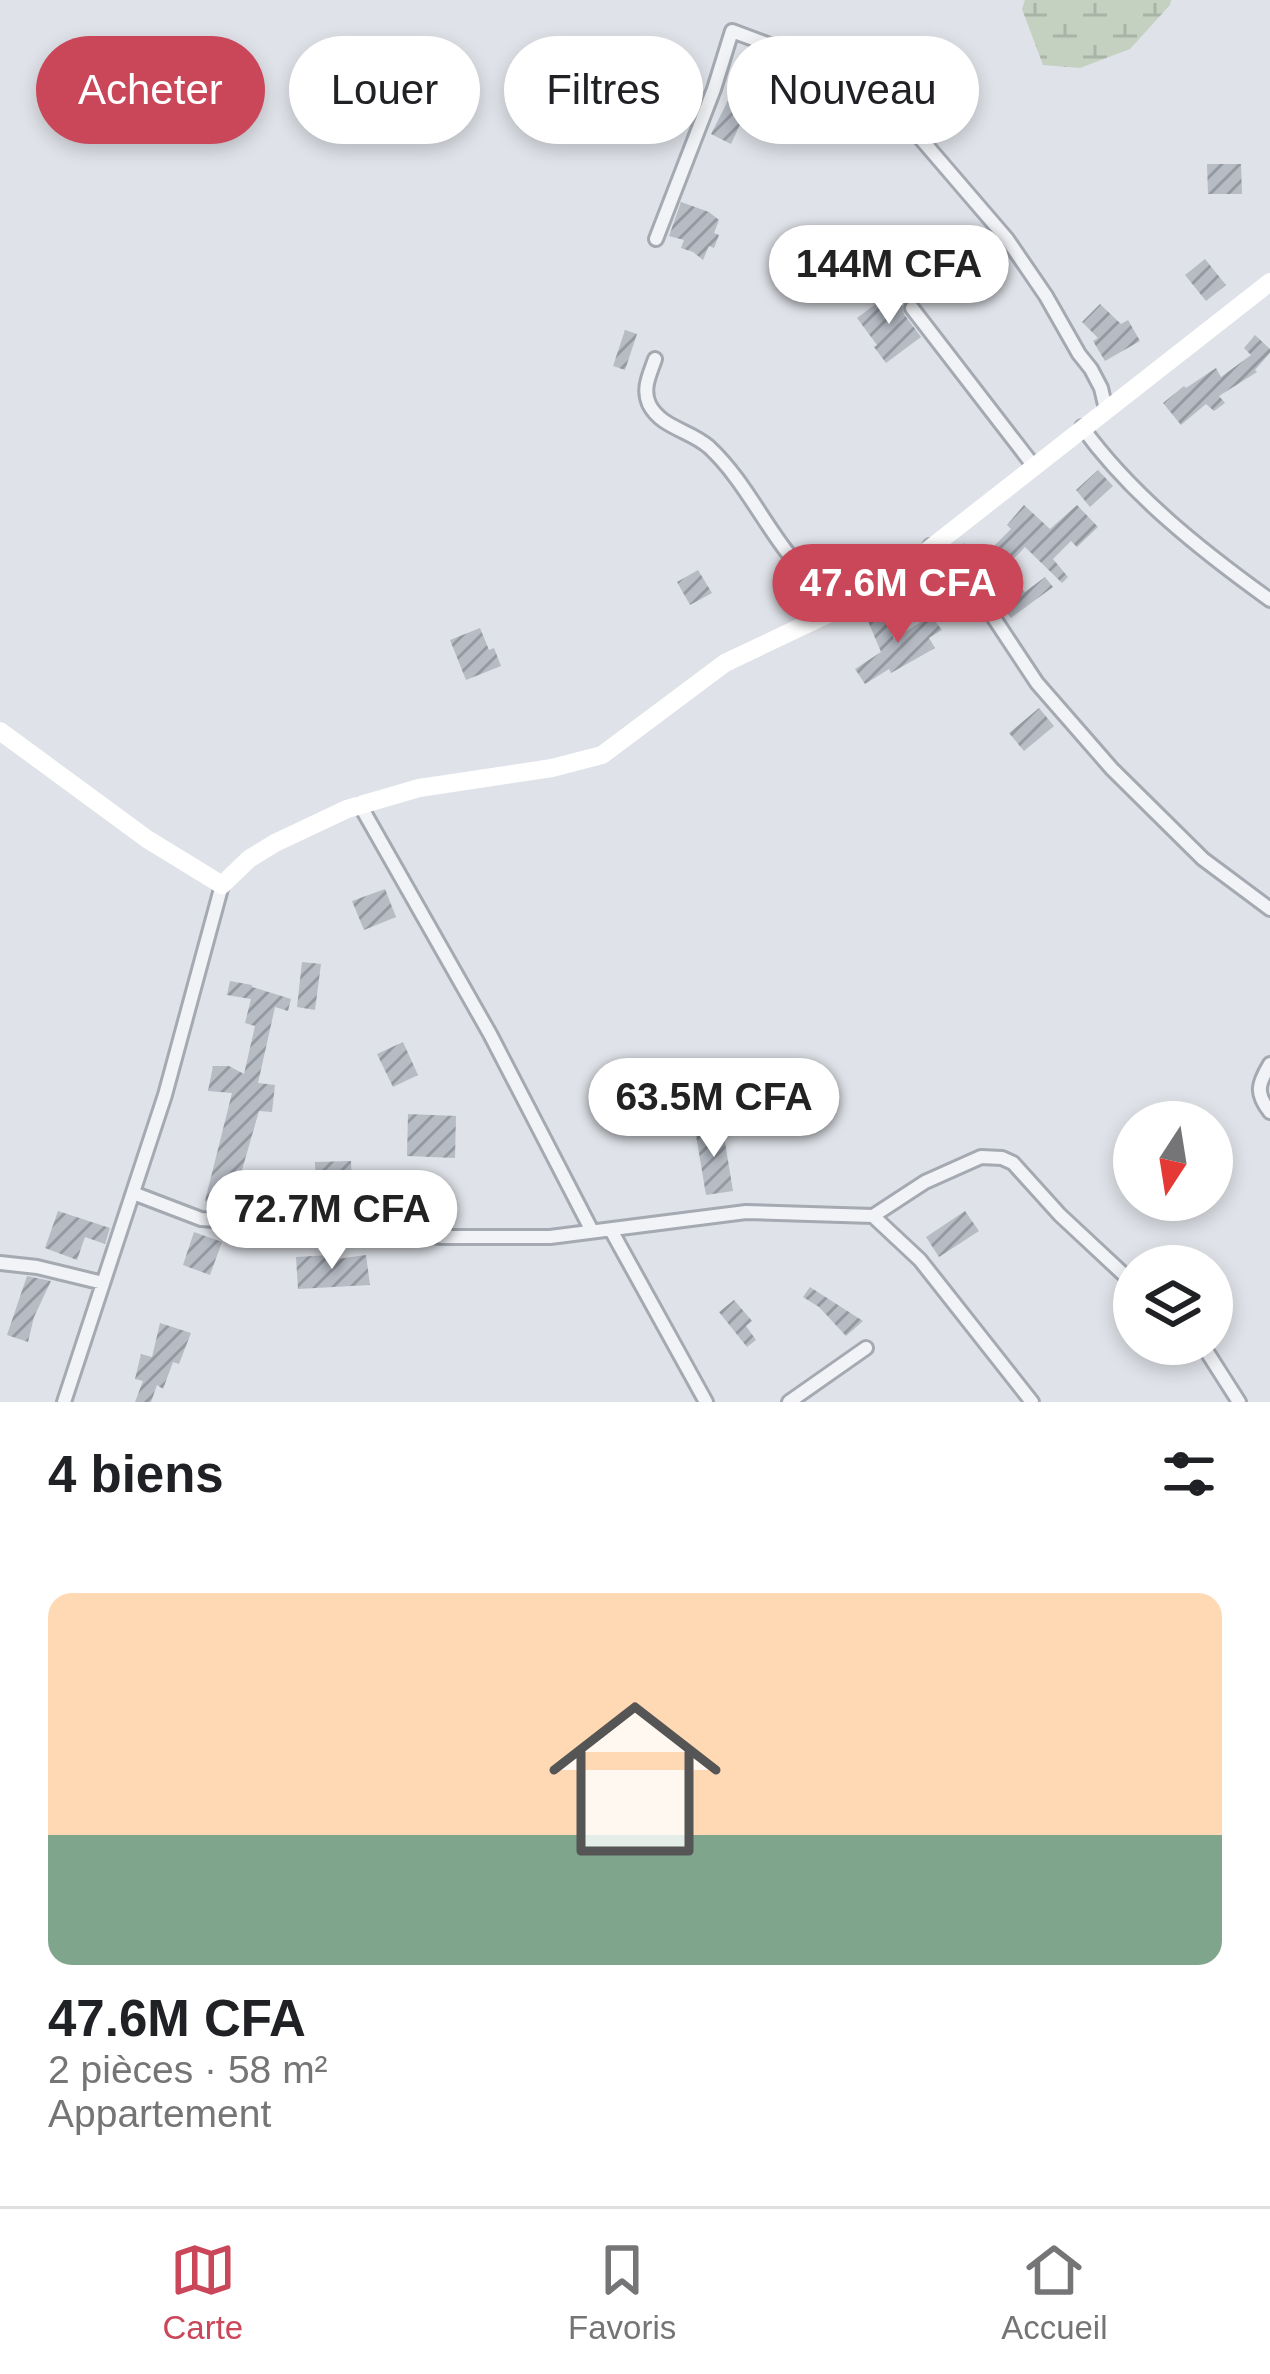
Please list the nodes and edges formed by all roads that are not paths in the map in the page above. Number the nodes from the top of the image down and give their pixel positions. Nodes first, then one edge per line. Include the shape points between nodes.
1 (656, 239) dead end
2 (1270, 282) edge
3 (912, 308) dead end
4 (655, 359) dead end
5 (1106, 409) junction
6 (1082, 427) junction
7 (1033, 465) junction
8 (930, 546) junction
9 (1270, 600) edge
10 (830, 613) junction
11 (0, 731) edge
12 (360, 805) junction
13 (222, 885) junction
14 (1270, 909) edge
15 (1270, 1064) edge
16 (1270, 1112) edge
17 (133, 1193) junction
18 (873, 1216) junction
19 (611, 1230) junction
20 (592, 1231) junction
21 (0, 1263) edge
22 (1113, 1264) edge
23 (104, 1283) junction
24 (866, 1348) dead end
25 (1215, 1365) edge
26 (64, 1402) edge
27 (706, 1402) edge
28 (789, 1402) edge
29 (1032, 1402) edge
30 (1239, 1402) edge

1 - 5 street via 732,31 778,48 904,119 1007,239 1091,369
2 - 5 main road
3 - 7 street
4 - 10 street via 646,387 652,410 721,460
5 - 6 main road
6 - 7 main road
6 - 9 street via 1148,500
7 - 8 main road
8 - 10 main road
8 - 14 street via 1112,770 1203,859
10 - 12 main road via 725,663 602,754
11 - 13 main road
12 - 13 main road via 275,843
12 - 20 street
13 - 17 street
15 - 16 street via 1260,1081
17 - 20 street via 201,1219 250,1224 443,1237
17 - 23 street
18 - 19 street via 746,1212
18 - 22 street via 981,1157 1001,1158
18 - 29 street via 920,1260
19 - 20 street
19 - 27 street
21 - 23 street
23 - 26 street
24 - 28 street
25 - 30 street

